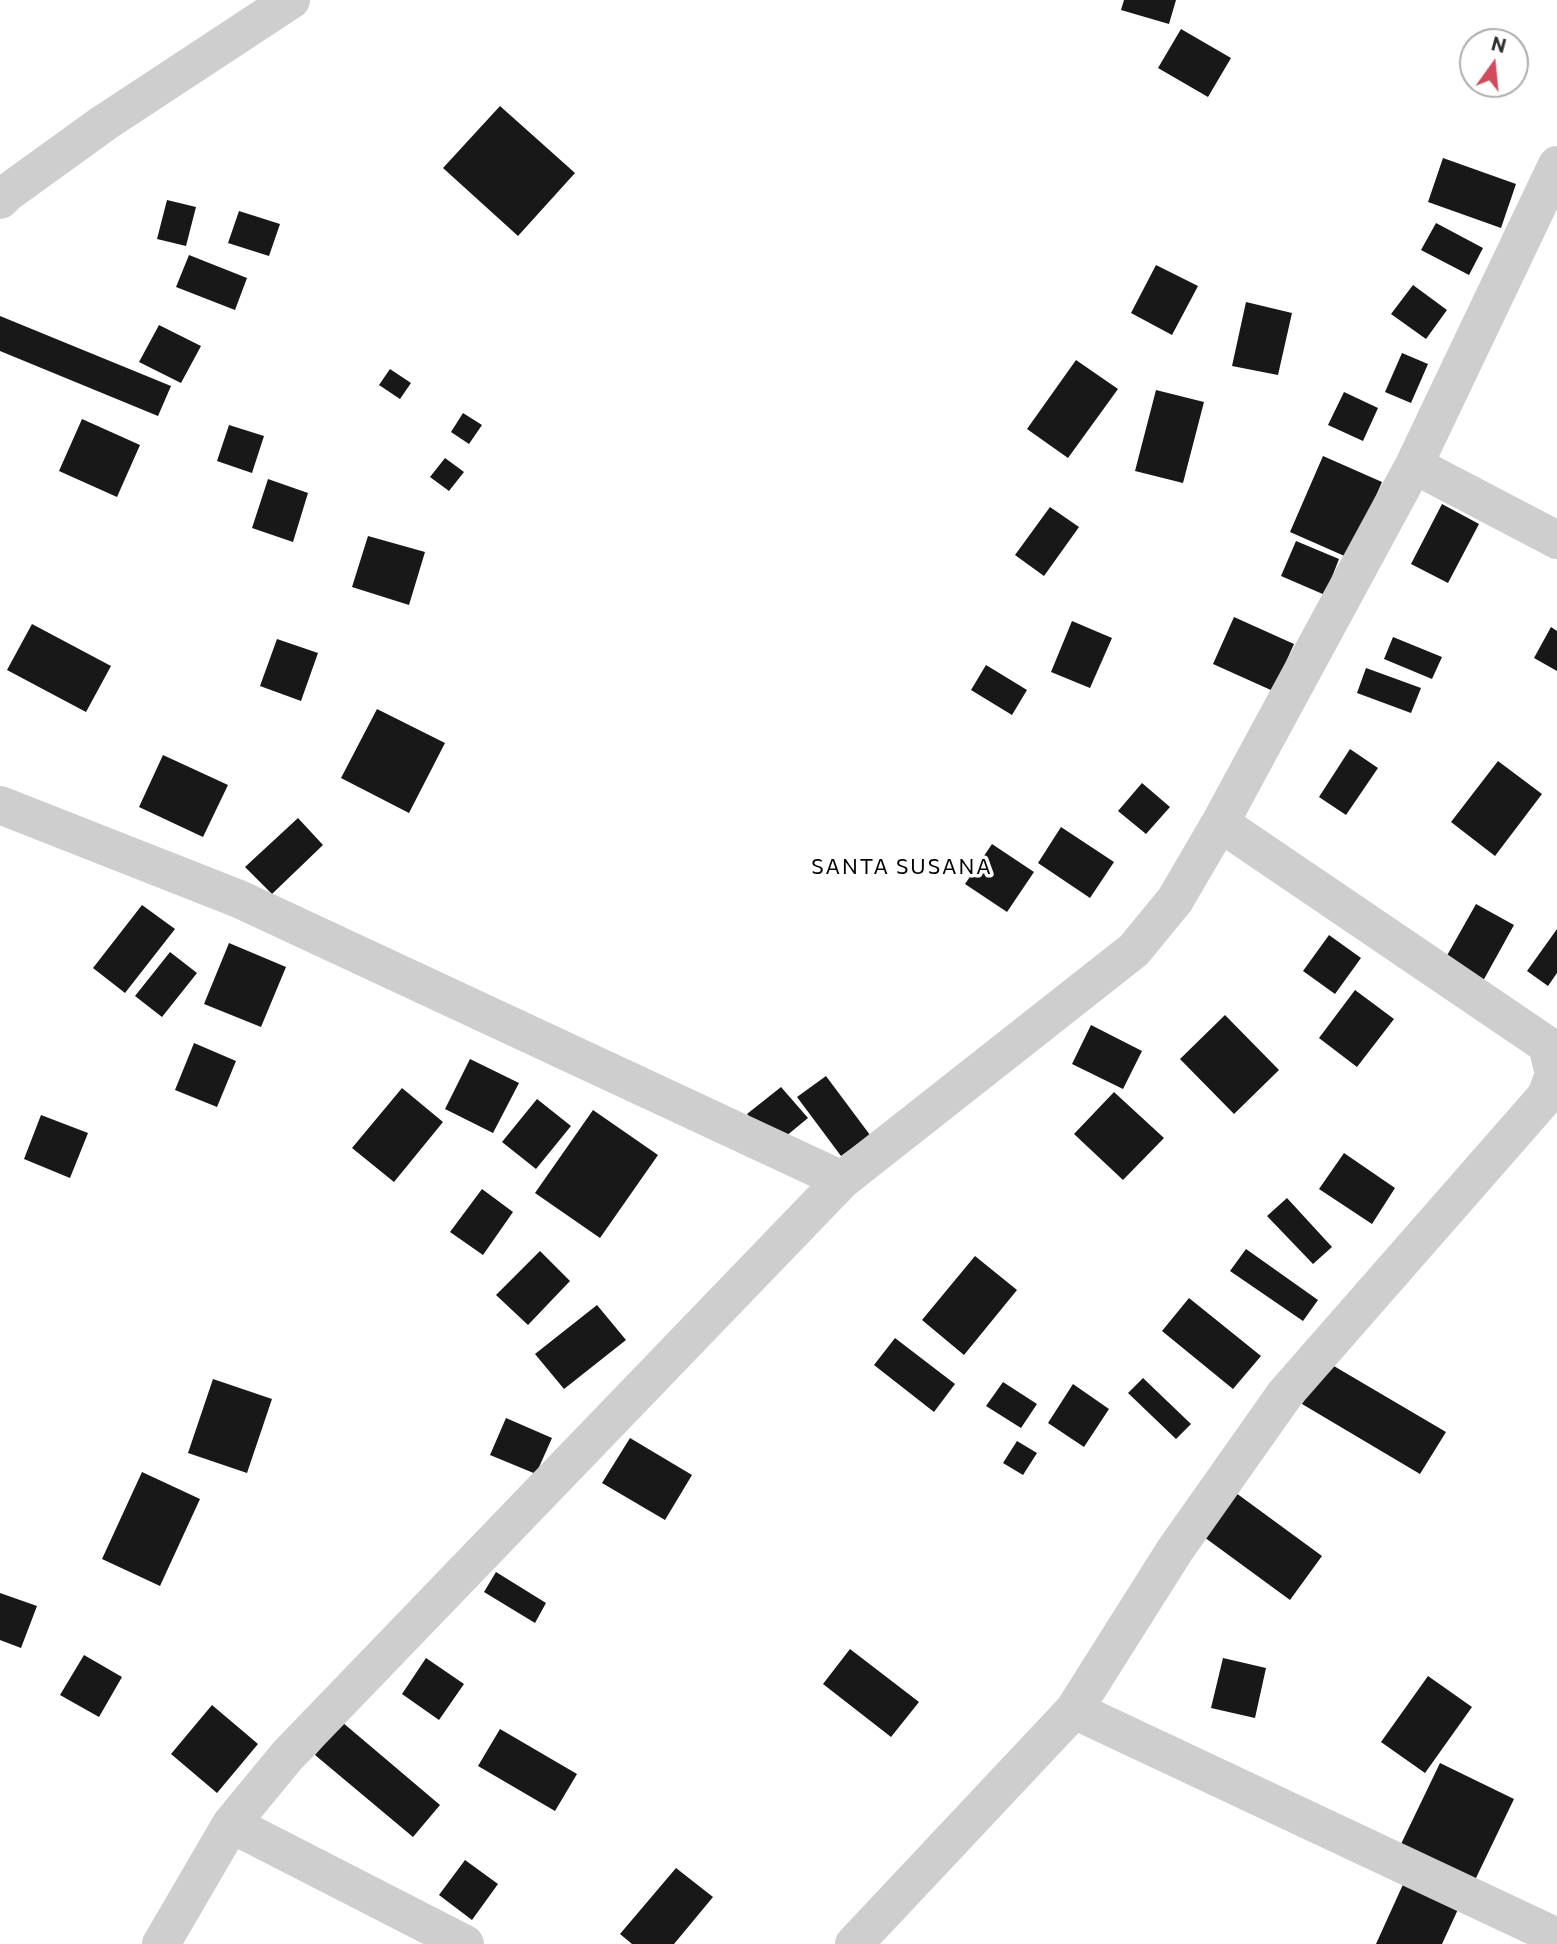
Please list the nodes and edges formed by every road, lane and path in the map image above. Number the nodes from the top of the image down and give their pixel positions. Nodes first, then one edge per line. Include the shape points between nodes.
1 (291, 0) edge
2 (1557, 165) edge
3 (0, 200) edge
4 (1414, 465) junction
5 (1557, 540) edge
6 (0, 805) edge
7 (1220, 823) junction
8 (842, 1180) junction
9 (1074, 1710) junction
10 (231, 1824) junction
11 (1557, 1937) edge
12 (161, 1944) edge
13 (465, 1944) edge
14 (854, 1944) edge

1 - 3 street via 104,123
2 - 4 street
4 - 5 street
4 - 7 street
6 - 8 street via 239,899
7 - 8 street via 1175,900 1134,950
7 - 9 street via 1547,1045 1554,1074 1546,1096 1285,1394 1175,1550
8 - 10 street via 286,1756
9 - 11 street
9 - 14 street
10 - 12 street
10 - 13 street

